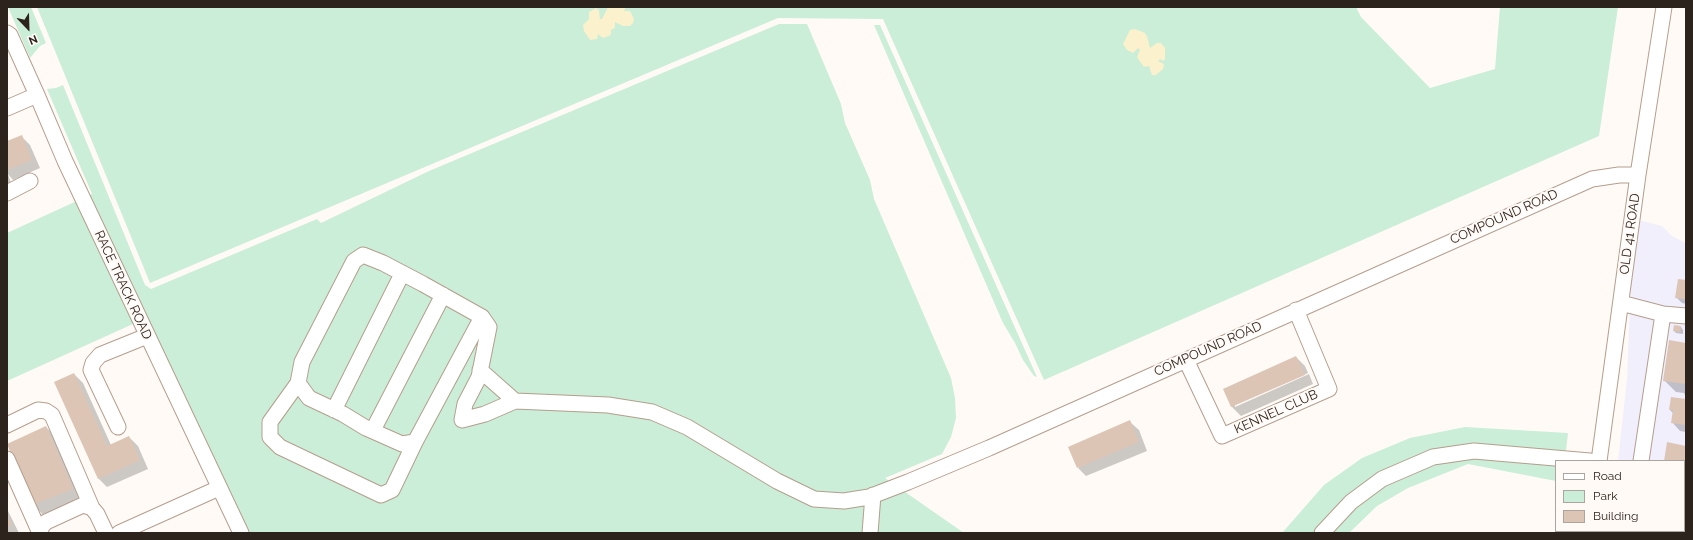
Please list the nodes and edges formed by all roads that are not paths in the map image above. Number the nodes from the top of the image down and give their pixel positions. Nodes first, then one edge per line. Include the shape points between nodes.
1 (1664, 7) edge
2 (8, 34) edge
3 (37, 95) junction
4 (7, 108) edge
5 (1638, 175) junction
6 (30, 181) dead end
7 (7, 193) edge
8 (402, 274) junction
9 (443, 295) junction
10 (1620, 303) junction
11 (1296, 310) junction
12 (1663, 314) junction
13 (1686, 316) edge
14 (482, 317) junction
15 (147, 336) junction
16 (1186, 360) junction
17 (480, 370) junction
18 (298, 383) junction
19 (515, 401) junction
20 (334, 410) junction
21 (7, 425) edge
22 (118, 427) dead end
23 (373, 430) junction
24 (415, 442) junction
25 (7, 460) edge
26 (1578, 460) edge
27 (1599, 460) edge
28 (1641, 460) edge
29 (219, 488) junction
30 (873, 495) junction
31 (92, 508) junction
32 (40, 533) edge
33 (106, 533) edge
34 (119, 533) edge
35 (241, 533) edge
36 (870, 533) edge
37 (1322, 533) edge

1 - 5 street, OLD 41 ROAD
2 - 3 street, RACE TRACK ROAD
3 - 4 street
3 - 15 street, RACE TRACK ROAD via 64,161
5 - 10 street, OLD 41 ROAD
5 - 11 street, COMPOUND ROAD via 1592,179
6 - 7 street
8 - 9 street
8 - 18 street via 363,255 354,261 302,362
8 - 20 street
9 - 14 street
9 - 23 street
10 - 12 street
10 - 27 street, OLD 41 ROAD
11 - 16 street, COMPOUND ROAD
11 - 16 street, KENNEL CLUB via 1329,389 1222,436
12 - 13 street
12 - 28 street
14 - 17 street via 488,327
14 - 24 street
15 - 22 street via 100,355 93,363 91,370
15 - 29 street, RACE TRACK ROAD
16 - 30 street, COMPOUND ROAD via 989,448
17 - 19 street
17 - 19 street via 465,404 462,420 485,414
18 - 20 street via 310,398
18 - 24 street via 270,422 270,437 280,446 381,495 392,490
19 - 30 street, COMPOUND ROAD via 608,405 652,412 687,427 777,481 814,498 844,500
20 - 23 street
21 - 31 street via 38,410 52,415
23 - 24 street via 402,444
25 - 32 street
26 - 37 street via 1474,451 1433,458 1382,479 1351,502
29 - 34 street
29 - 35 street, RACE TRACK ROAD
30 - 36 street
31 - 32 street via 83,505 46,522
31 - 33 street

